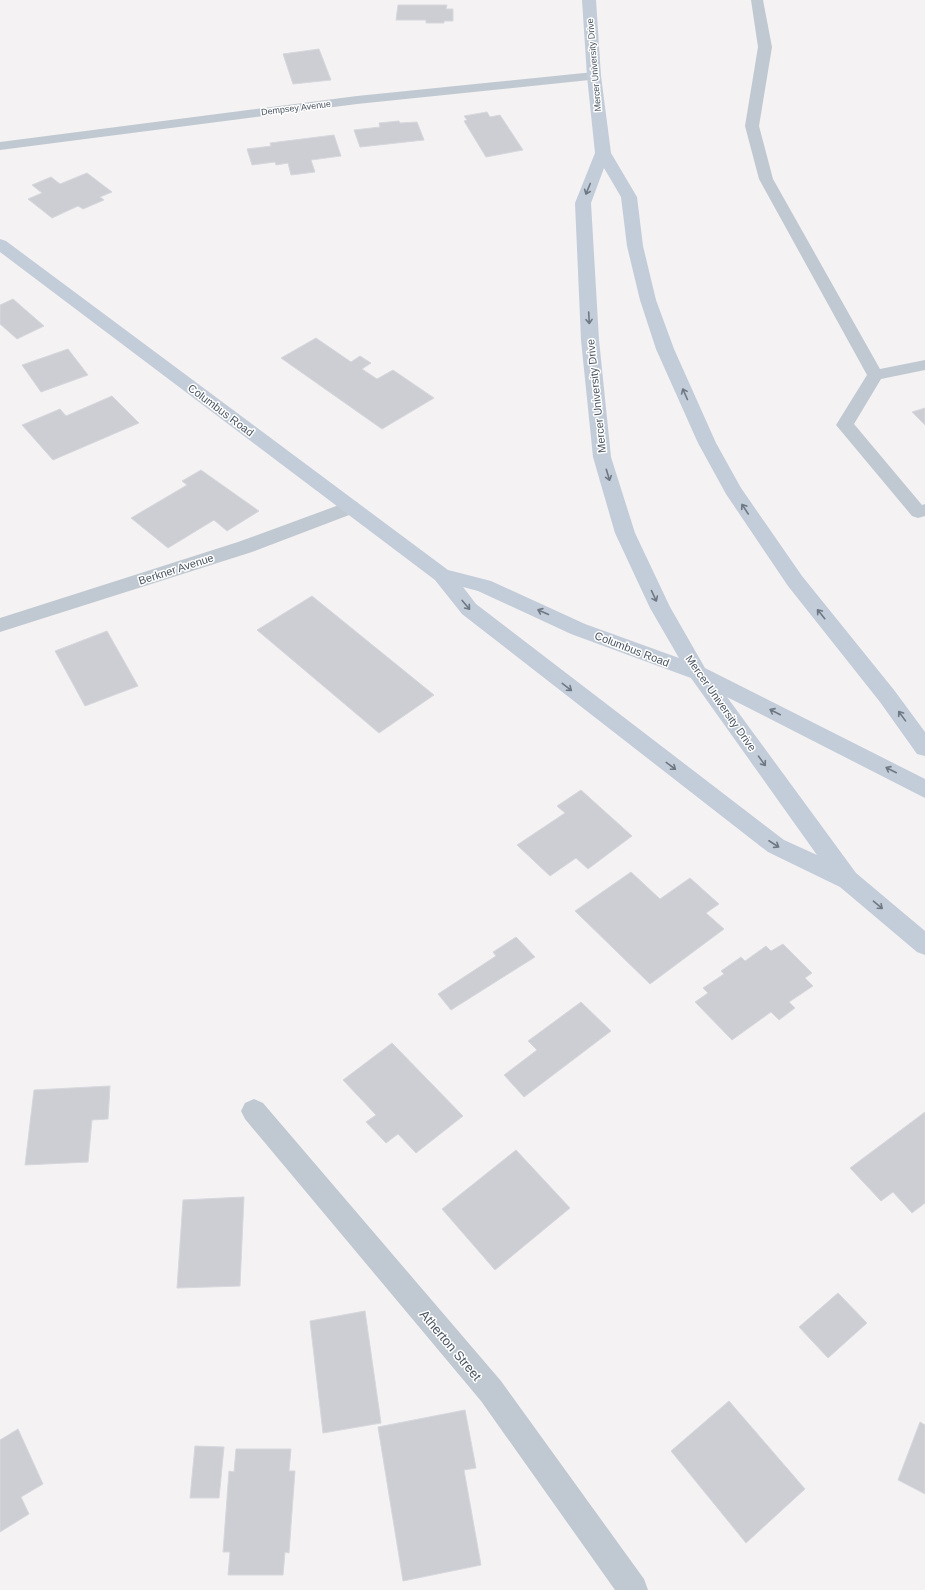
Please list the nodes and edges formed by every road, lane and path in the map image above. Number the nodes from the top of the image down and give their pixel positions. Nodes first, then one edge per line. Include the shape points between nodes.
1 (589, 0) edge
2 (757, 0) edge
3 (594, 76) junction
4 (0, 146) edge
5 (603, 153) junction
6 (0, 244) edge
7 (925, 365) edge
8 (875, 375) junction
9 (350, 507) junction
10 (925, 510) edge
11 (442, 575) junction
12 (0, 625) edge
13 (698, 673) junction
14 (925, 748) edge
15 (925, 789) edge
16 (848, 880) junction
17 (925, 945) edge
18 (254, 1111) dead end
19 (633, 1590) edge

1 - 3 main road, Mercer University Drive
2 - 8 lane via 765,47 752,126 766,179
3 - 4 street, Dempsey Avenue via 553,78 357,100
3 - 5 main road, Mercer University Drive
5 -> 13 main road, Mercer University Drive via 583,203 590,340 602,457 625,533 660,608
14 -> 5 main road, Mercer University Drive via 795,581 733,490 706,443 665,349 648,300 635,246 629,197
6 - 9 main road, Columbus Road
7 - 8 lane
8 - 10 lane via 845,425 918,512
9 - 11 main road, Columbus Road
9 - 12 street, Berkner Avenue via 245,547
13 -> 11 main road, Columbus Road via 578,628 484,586
11 -> 16 main road, Columbus Road via 469,610 776,846
15 -> 13 main road, Columbus Road
13 -> 16 main road, Mercer University Drive
16 -> 17 main road, Mercer University Drive
18 - 19 street, Atherton Street via 491,1392

